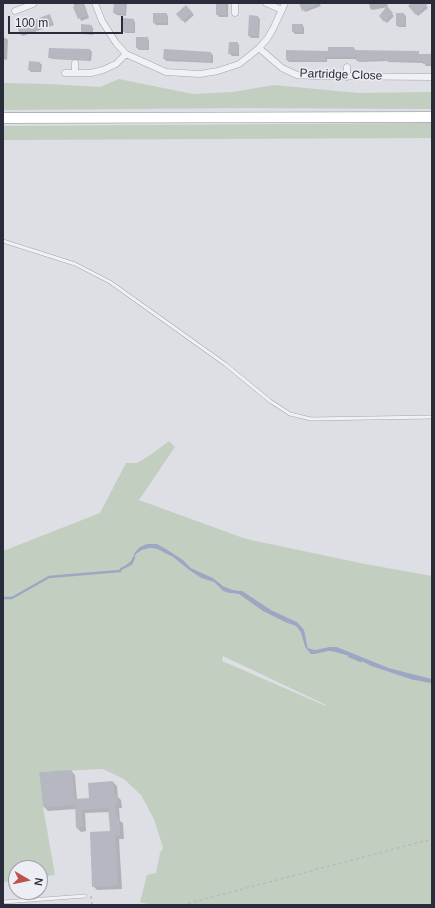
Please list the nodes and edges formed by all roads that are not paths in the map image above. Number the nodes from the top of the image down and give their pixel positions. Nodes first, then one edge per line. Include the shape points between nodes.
1 (95, 3) edge
2 (235, 3) edge
3 (266, 3) edge
4 (285, 3) edge
5 (33, 4) dead end
6 (22, 6) edge
7 (282, 10) junction
8 (15, 11) dead end
9 (233, 15) dead end
10 (260, 48) junction
11 (126, 54) junction
12 (75, 63) dead end
13 (347, 67) dead end
14 (65, 72) dead end
15 (75, 73) junction
16 (347, 77) junction
17 (432, 77) edge
18 (432, 117) edge
19 (3, 118) edge
20 (3, 241) edge
21 (432, 417) edge
22 (85, 896) dead end
23 (3, 902) edge

1 - 11 street via 102,21
2 - 9 street
3 - 7 street
4 - 7 street
5 - 6 street
6 - 8 street
7 - 10 street
10 - 11 street via 238,64 200,74 166,72
10 - 16 street, Partridge Close via 289,72 305,76
11 - 15 street via 116,64 103,70
12 - 15 street
13 - 16 street
14 - 15 street
16 - 17 street, Partridge Close
18 - 19 highway
20 - 21 lane via 75,264 110,282 225,364 270,402 290,414 311,419
22 - 23 lane

